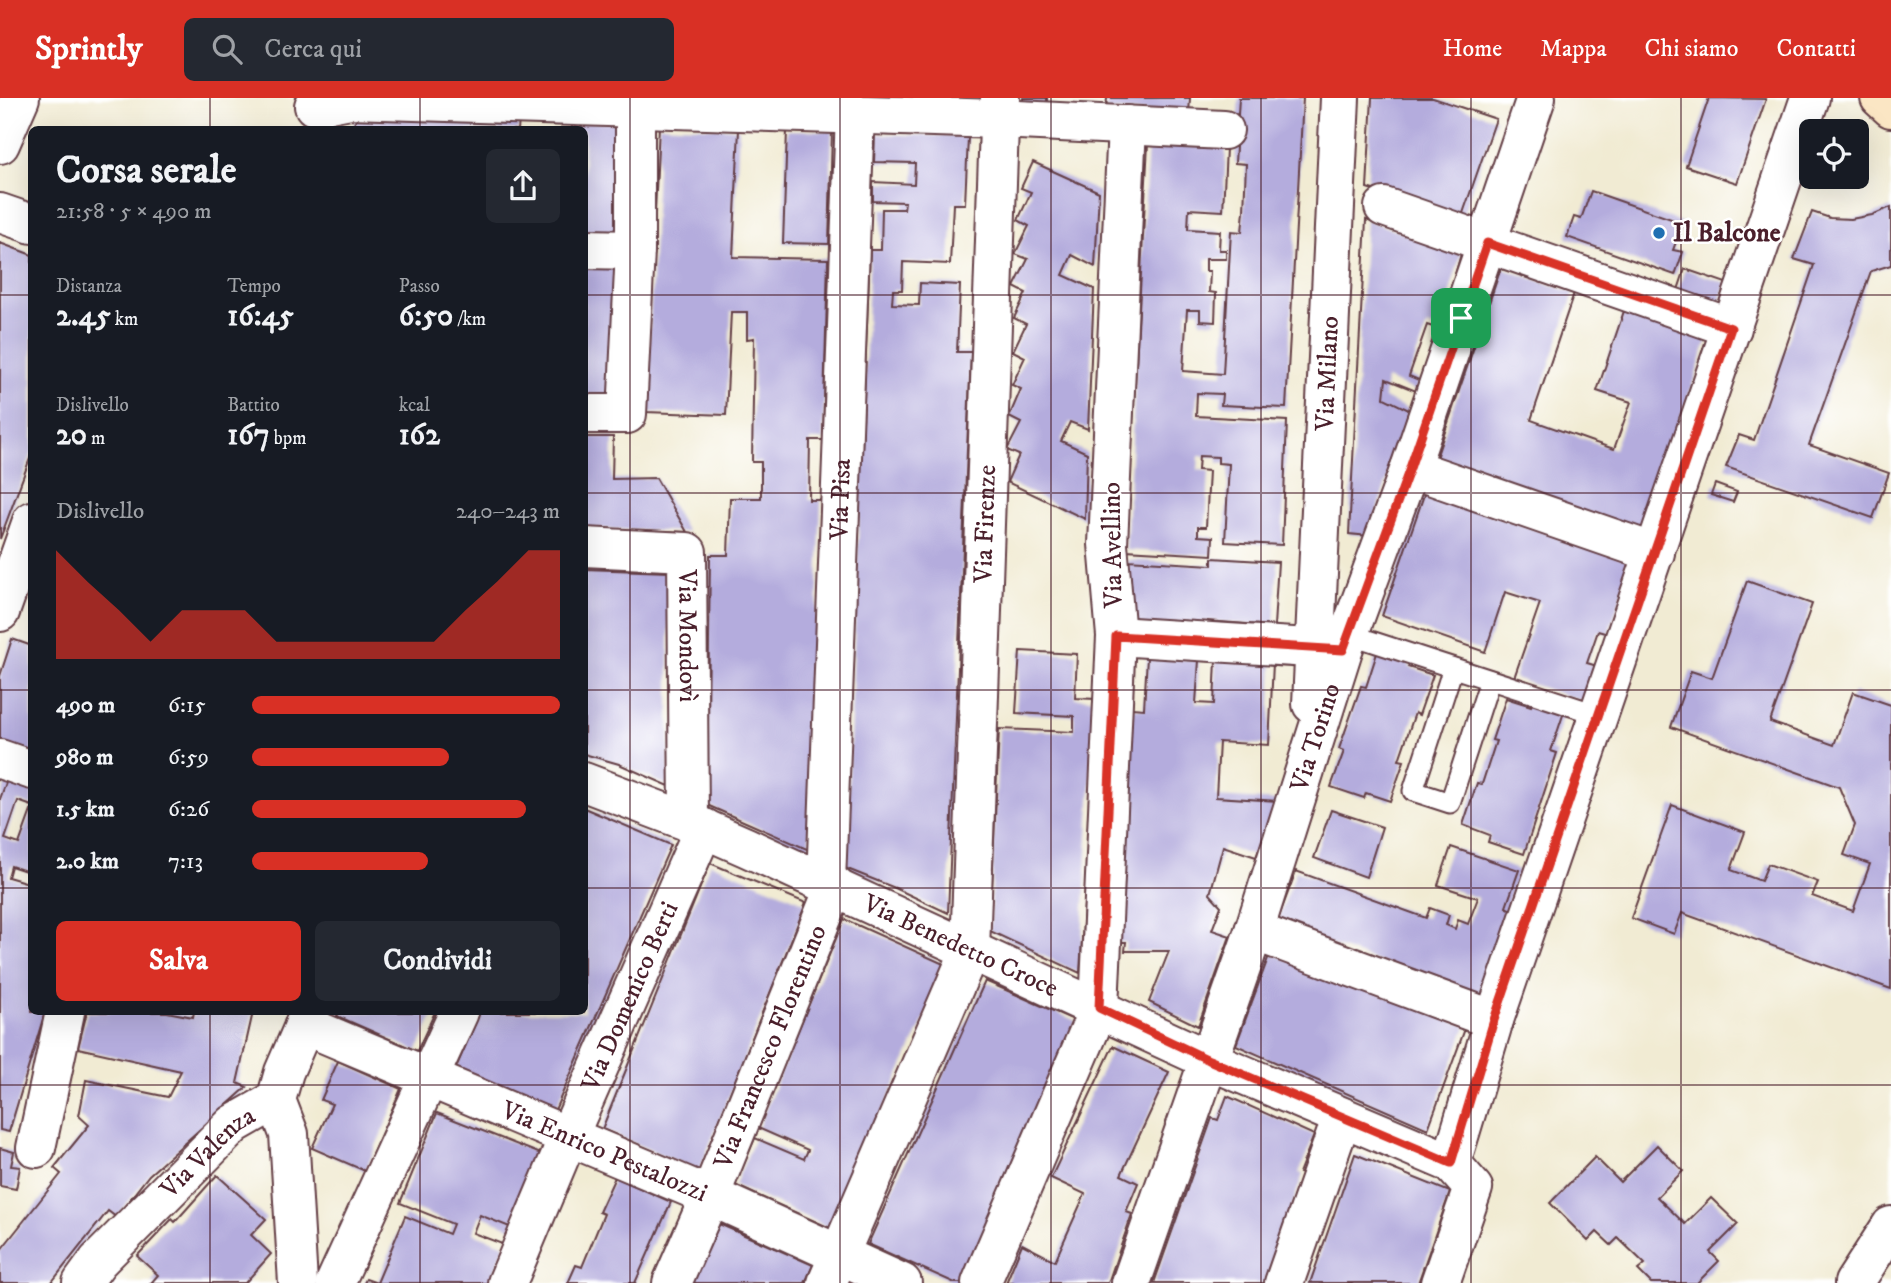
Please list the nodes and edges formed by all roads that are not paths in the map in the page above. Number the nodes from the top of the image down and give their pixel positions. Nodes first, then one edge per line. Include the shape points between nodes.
1 (20, 98) edge
2 (1340, 98) edge
3 (1536, 98) edge
4 (1810, 98) edge
5 (1880, 98) edge
6 (631, 103) edge
7 (320, 108) edge
8 (999, 108) edge
9 (1891, 108) edge
10 (855, 114) junction
11 (1127, 125) junction
12 (1224, 130) dead end
13 (0, 144) edge
14 (1384, 207) dead end
15 (0, 213) edge
16 (28, 223) edge
17 (1487, 243) junction
18 (588, 249) edge
19 (635, 250) junction
20 (1731, 328) junction
21 (588, 414) edge
22 (1410, 468) junction
23 (28, 536) edge
24 (588, 547) edge
25 (1655, 552) junction
26 (9, 607) edge
27 (1116, 636) junction
28 (1335, 645) junction
29 (1454, 668) junction
30 (1490, 680) junction
31 (1599, 715) junction
32 (0, 759) edge
33 (28, 769) edge
34 (588, 784) edge
35 (696, 825) junction
36 (831, 884) junction
37 (1254, 931) junction
38 (970, 951) junction
39 (1099, 1008) junction
40 (64, 1015) edge
41 (458, 1015) edge
42 (307, 1018) edge
43 (1494, 1020) junction
44 (1209, 1060) junction
45 (429, 1078) junction
46 (276, 1100) junction
47 (1342, 1117) junction
48 (569, 1135) junction
49 (36, 1148) dead end
50 (1451, 1163) junction
51 (710, 1196) junction
52 (1891, 1226) edge
53 (833, 1268) edge
54 (82, 1283) edge
55 (298, 1283) edge
56 (335, 1283) edge
57 (508, 1283) edge
58 (672, 1283) edge
59 (902, 1283) edge
60 (981, 1283) edge
61 (1131, 1283) edge
62 (1284, 1283) edge
63 (1440, 1283) edge
64 (1854, 1283) edge

1 - 13 street
2 - 28 street, Via Milano
3 - 17 street, Via Torino
4 - 20 street
5 - 9 main road
6 - 7 street
6 - 10 street
6 - 19 street via 635,121
8 - 10 street
8 - 11 street
8 - 38 street, Via Firenze
10 - 36 street, Via Pisa
11 - 12 street
11 - 27 street, Via Avellino via 1108,544
14 - 17 street
15 - 16 street
17 - 20 street
17 - 22 street, Via Torino
18 - 19 street
19 - 21 street via 627,414
20 - 25 street
22 - 25 street
22 - 28 street, Via Torino
23 - 26 street
24 - 35 street, Via Mondovì via 687,552
25 - 31 street
27 - 28 street
27 - 39 street, Via Avellino
28 - 29 lane
28 - 37 street, Via Torino via 1310,752
29 - 30 lane
29 - 30 lane via 1413,792 1450,803
30 - 31 lane
31 - 43 street
32 - 33 street
34 - 35 street, Via Benedetto Croce
35 - 36 street, Via Benedetto Croce
35 - 48 street, Via Domenico Berti
36 - 38 street, Via Benedetto Croce
36 - 51 street, Via Francesco Florentino
37 - 43 street
37 - 44 street, Via Torino
38 - 39 street, Via Benedetto Croce
38 - 53 street
39 - 44 street, Via Benedetto Croce
39 - 60 street
40 - 49 street
41 - 45 street
42 - 45 street, Via Enrico Pestalozzi
42 - 46 street, Via Valenza
43 - 50 street
44 - 47 street, Via Benedetto Croce
44 - 61 street, Via Torino
45 - 48 street, Via Enrico Pestalozzi
45 - 56 street
46 - 54 street, Via Valenza via 234,1124 97,1261
46 - 55 street via 289,1134
47 - 50 street, Via Benedetto Croce
47 - 62 street
48 - 51 street, Via Enrico Pestalozzi
48 - 57 street, Via Domenico Berti
50 - 63 street via 1473,1188
51 - 53 street, Via Enrico Pestalozzi
51 - 58 street, Via Francesco Florentino
52 - 64 street
53 - 59 street, Via Enrico Pestalozzi

